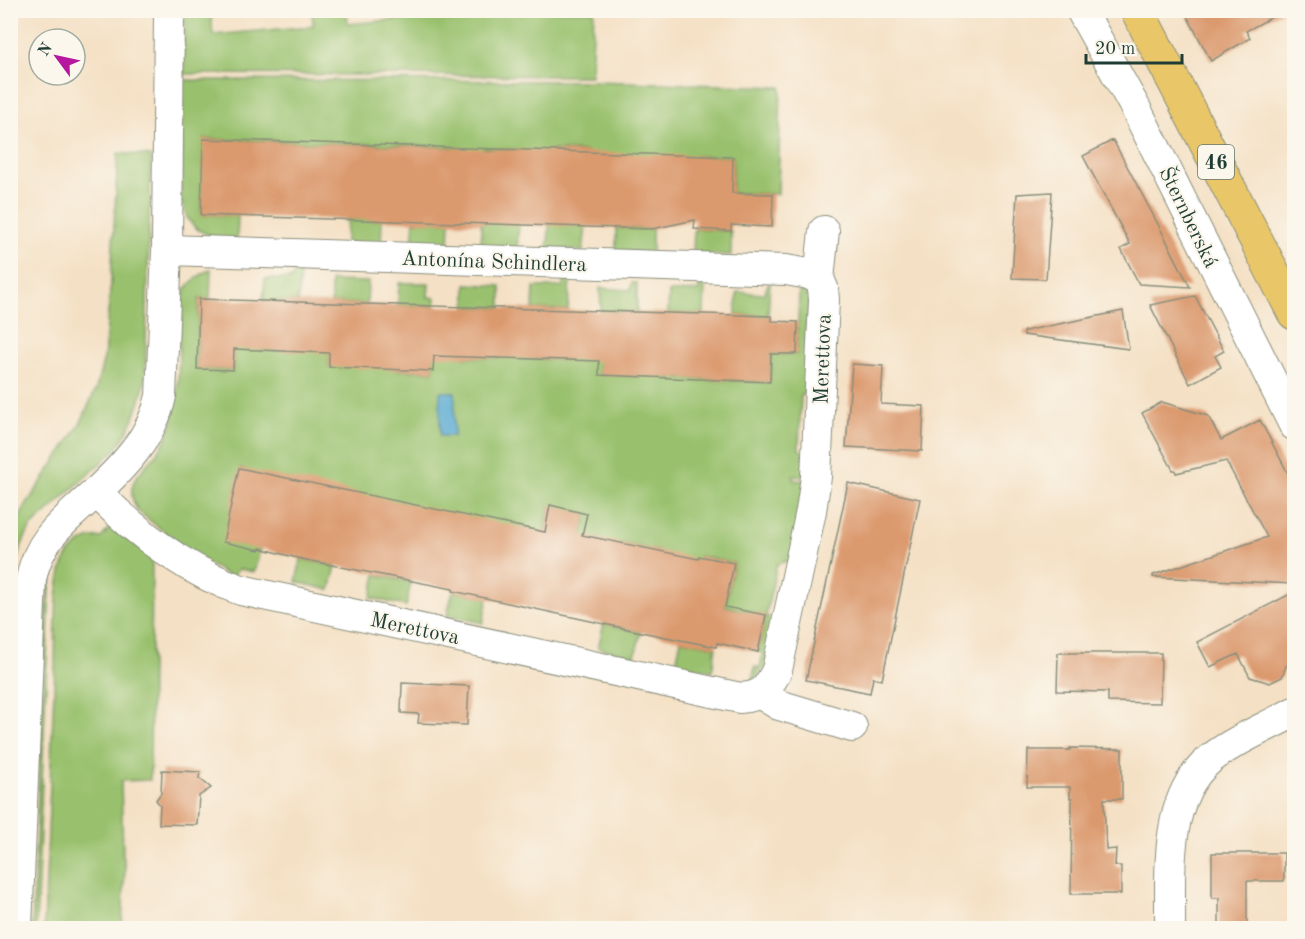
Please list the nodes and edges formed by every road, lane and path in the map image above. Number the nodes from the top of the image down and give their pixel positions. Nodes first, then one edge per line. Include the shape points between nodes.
1 (169, 10) edge
2 (1081, 10) edge
3 (1137, 10) edge
4 (824, 231) dead end
5 (167, 250) junction
6 (819, 279) junction
7 (1294, 313) edge
8 (1294, 425) edge
9 (96, 492) junction
10 (761, 694) junction
11 (1294, 712) edge
12 (852, 727) dead end
13 (17, 928) edge
14 (1170, 928) edge

1 - 5 street
2 - 8 street, Šternberská via 1136,109
3 - 7 main road, 46
4 - 6 street, Merettova
5 - 6 street, Antonína Schindlera via 786,270 809,273
5 - 9 street via 158,411 134,452
6 - 10 street, Merettova via 824,300 816,477 777,670
9 - 10 street, Merettova via 176,557 241,590 740,698
9 - 13 street via 48,537 31,579
10 - 12 street via 779,705
11 - 14 street via 1217,754 1189,785 1173,832

